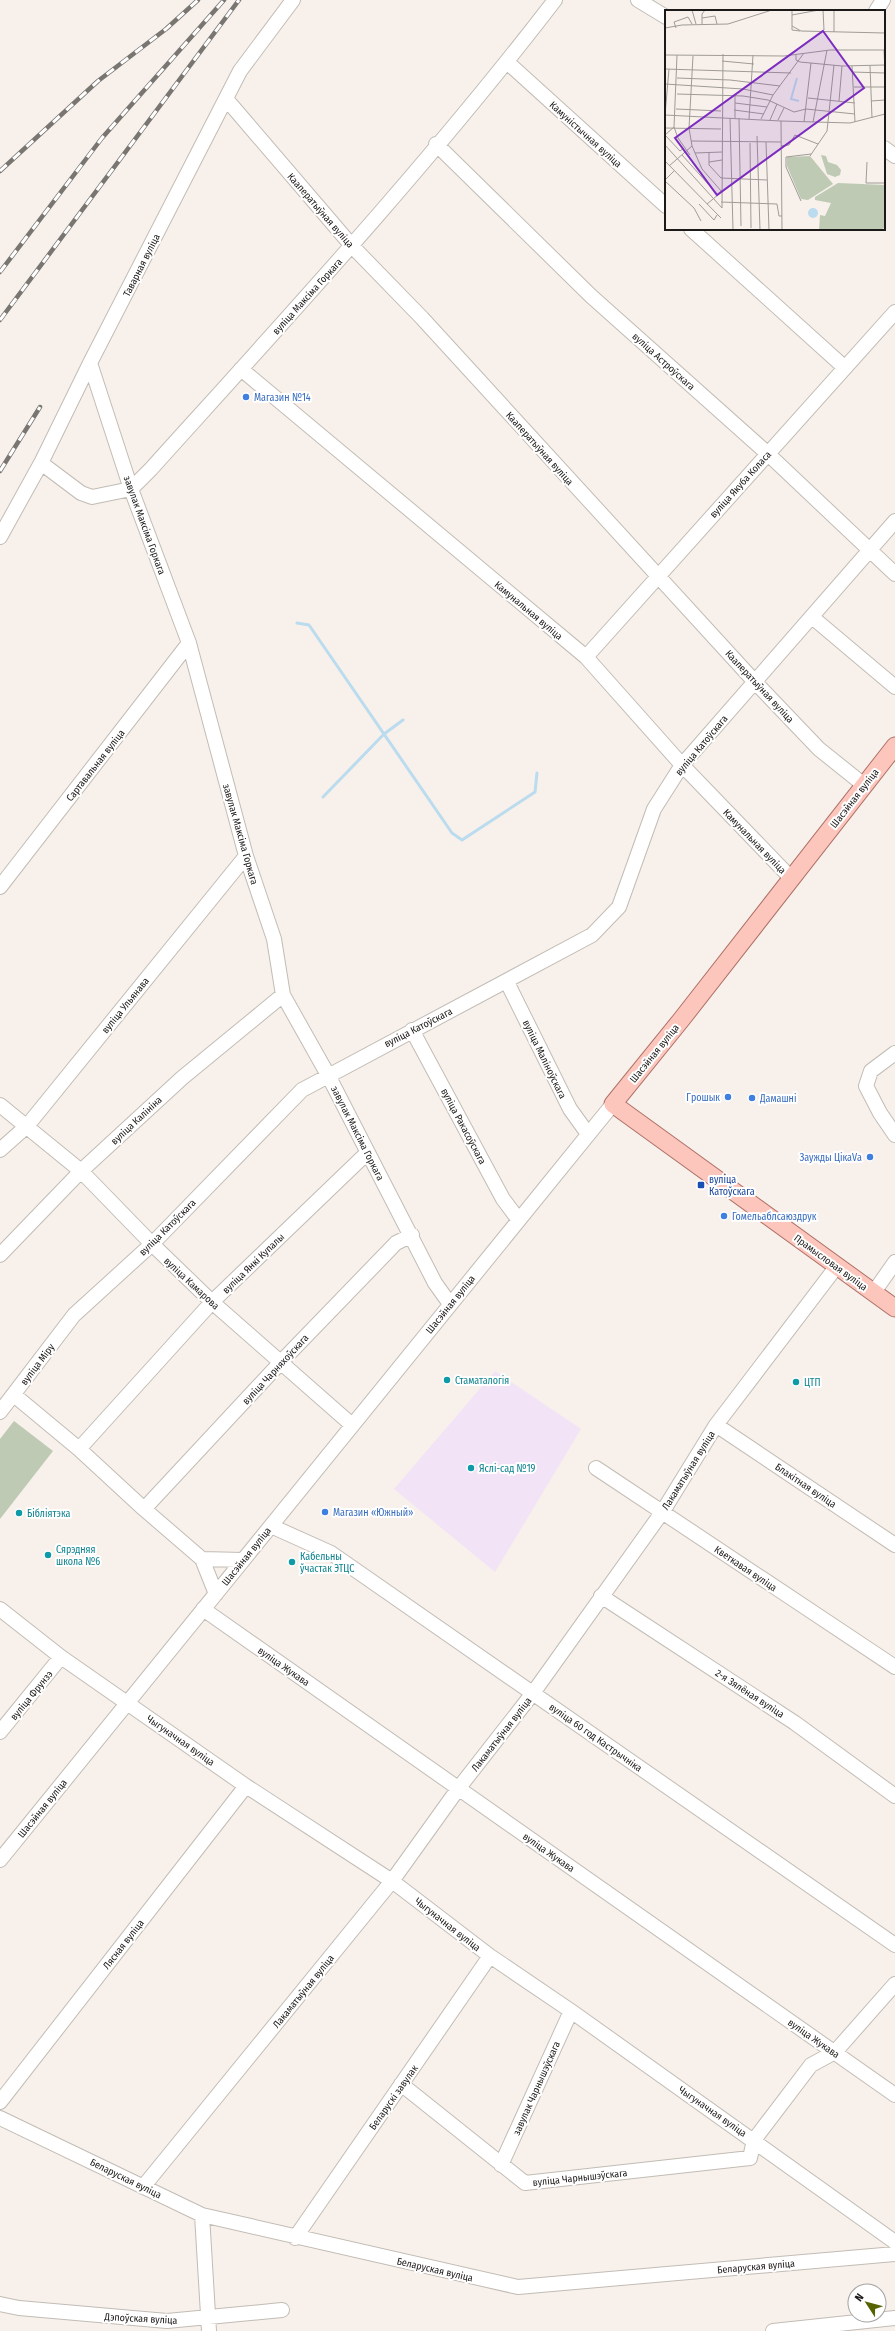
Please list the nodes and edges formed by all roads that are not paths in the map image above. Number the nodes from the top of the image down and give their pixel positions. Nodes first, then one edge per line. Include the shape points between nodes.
1 (293, 0) edge
2 (555, 0) edge
3 (883, 0) edge
4 (642, 1) edge
5 (877, 10) edge
6 (665, 16) edge
7 (507, 62) junction
8 (227, 100) junction
9 (436, 144) junction
10 (885, 149) edge
11 (895, 156) edge
12 (665, 205) edge
13 (692, 230) edge
14 (352, 246) junction
15 (895, 312) edge
16 (90, 363) junction
17 (844, 367) junction
18 (241, 369) junction
19 (767, 453) junction
20 (41, 463) junction
21 (131, 489) junction
22 (895, 521) edge
23 (0, 537) edge
24 (869, 551) junction
25 (895, 574) edge
26 (658, 577) junction
27 (812, 616) junction
28 (189, 643) junction
29 (586, 657) junction
30 (755, 682) junction
31 (895, 687) edge
32 (895, 746) edge
33 (682, 765) junction
34 (864, 785) junction
35 (246, 856) junction
36 (791, 878) junction
37 (0, 887) edge
38 (507, 982) junction
39 (283, 995) junction
40 (412, 1030) junction
41 (895, 1053) edge
42 (328, 1075) junction
43 (613, 1104) junction
44 (0, 1105) edge
45 (27, 1126) junction
46 (588, 1134) junction
47 (895, 1135) edge
48 (0, 1150) edge
49 (367, 1153) junction
50 (81, 1171) junction
51 (518, 1220) junction
52 (412, 1235) junction
53 (152, 1244) junction
54 (0, 1255) edge
55 (895, 1262) edge
56 (837, 1266) junction
57 (874, 1292) junction
58 (212, 1302) junction
59 (450, 1304) junction
60 (895, 1308) edge
61 (74, 1315) joint
62 (280, 1363) junction
63 (14, 1395) junction
64 (0, 1412) edge
65 (352, 1425) junction
66 (716, 1425) junction
67 (79, 1448) junction
68 (596, 1468) dead end
69 (144, 1509) junction
70 (663, 1511) junction
71 (271, 1526) junction
72 (895, 1545) edge
73 (202, 1559) junction
74 (243, 1560) junction
75 (216, 1594) junction
76 (601, 1596) junction
77 (0, 1609) edge
78 (203, 1609) junction
79 (61, 1657) junction
80 (895, 1667) edge
81 (533, 1693) junction
82 (128, 1702) junction
83 (0, 1732) edge
84 (246, 1786) junction
85 (458, 1789) junction
86 (895, 1796) edge
87 (0, 1860) edge
88 (392, 1881) junction
89 (895, 1945) edge
90 (490, 1956) junction
91 (895, 1984) edge
92 (571, 2010) junction
93 (816, 2039) junction
94 (835, 2052) junction
95 (812, 2065) junction
96 (401, 2084) junction
97 (895, 2095) edge
98 (0, 2102) edge
99 (0, 2118) edge
100 (754, 2140) junction
101 (502, 2165) junction
102 (143, 2187) junction
103 (202, 2215) junction
104 (295, 2238) junction
105 (895, 2253) edge
106 (0, 2304) edge
107 (282, 2310) dead end
108 (895, 2318) edge
109 (208, 2324) edge
110 (167, 2326) edge
111 (773, 2331) edge

1 - 8 street, Таварная вуліца via 240,71
2 - 7 street, вуліца Максіма Горкага
3 - 5 street
4 - 6 street
7 - 9 street, вуліца Максіма Горкага
7 - 12 street, Камуністычная вуліца
8 - 14 street, Кааператыўная вуліца
8 - 16 street, Таварная вуліца
9 - 14 street, вуліца Максіма Горкага
9 - 19 street, вуліца Астроўскага via 591,296
10 - 11 street
13 - 17 street
14 - 18 street, вуліца Максіма Горкага
14 - 26 street, Кааператыўная вуліца via 422,318
15 - 17 street, вуліца Якуба Коласа
16 - 20 street, Таварная вуліца
16 - 21 street, завулак Максіма Горкага
17 - 19 street, вуліца Якуба Коласа
18 - 21 street, вуліца Максіма Горкага
18 - 29 street, Камунальная вуліца
19 - 24 street, вуліца Астроўскага
19 - 26 street, вуліца Якуба Коласа
20 - 21 street via 81,493 92,497
20 - 23 street, Таварная вуліца
21 - 28 street, завулак Максіма Горкага
22 - 24 street, вуліца Катоўскага
24 - 25 street, вуліца Астроўскага
24 - 27 street, вуліца Катоўскага
26 - 29 street, вуліца Якуба Коласа
26 - 30 street, Кааператыўная вуліца
27 - 30 street, вуліца Катоўскага
27 - 31 street
28 - 35 street, завулак Максіма Горкага
28 - 37 street, Сартавальная вуліца
29 - 33 street, Камунальная вуліца
30 - 33 street, вуліца Катоўскага
30 - 34 street, Кааператыўная вуліца via 819,749
32 - 34 main road, Шасэйная вуліца
33 - 36 street, Камунальная вуліца
33 - 38 street, вуліца Катоўскага via 654,809 619,907 592,935
34 - 36 main road, Шасэйная вуліца
35 - 39 street, завулак Максіма Горкага via 274,939
35 - 45 street, вуліца Ульянава
36 - 43 main road, Шасэйная вуліца
38 - 40 street, вуліца Катоўскага
38 - 46 street, вуліца Маліноўскага via 570,1109
39 - 42 street, завулак Максіма Горкага
39 - 50 street, вуліца Калініна via 182,1078
40 - 42 street, вуліца Катоўскага
40 - 51 street, вуліца Ракасоўскага via 503,1199
41 - 47 street via 871,1070 866,1086
42 - 49 street, завулак Максіма Горкага
42 - 53 street, вуліца Катоўскага via 302,1090
43 - 46 street, Шасэйная вуліца
43 - 56 main road, Прамысловая вуліца
44 - 45 street, вуліца Камарова
45 - 48 street, вуліца Ульянава
45 - 50 street, вуліца Камарова
46 - 51 street, Шасэйная вуліца
49 - 52 street, завулак Максіма Горкага
49 - 58 street, вуліца Янкі Купалы
50 - 53 street, вуліца Камарова
50 - 54 street, вуліца Калініна
51 - 59 street, Шасэйная вуліца
52 - 59 street, завулак Максіма Горкага via 435,1283
52 - 62 street, вуліца Чарняхоўскага via 396,1243
53 - 58 street, вуліца Камарова
53 - 61 street, вуліца Катоўскага
55 - 57 street
56 - 57 main road, Прамысловая вуліца
56 - 66 street, Лакаматыўная вуліца
57 - 60 main road, Прамысловая вуліца
58 - 62 street, вуліца Камарова
58 - 67 street, вуліца Янкі Купалы
59 - 65 street, Шасэйная вуліца
61 - 63 street, вуліца Міру
62 - 65 street, вуліца Камарова
62 - 69 street, вуліца Чарняхоўскага
63 - 64 street, вуліца Міру
63 - 67 street
65 - 71 street, Шасэйная вуліца
66 - 70 street, Лакаматыўная вуліца
66 - 72 street, Блакітная вуліца
67 - 69 street
68 - 70 street, Кветкавая вуліца
69 - 73 street
70 - 76 street, Лакаматыўная вуліца
70 - 80 street, Кветкавая вуліца
71 - 74 street, Шасэйная вуліца
71 - 81 street, вуліца 60 год Кастрычніка via 331,1553
73 - 74 street
73 - 75 street
74 - 75 street, Шасэйная вуліца
75 - 78 street, Шасэйная вуліца
76 - 81 street, Лакаматыўная вуліца
76 - 86 street, 2-я Зялёная вуліца via 795,1722
77 - 79 street, Чыгуначная вуліца
78 - 82 street, Шасэйная вуліца
78 - 85 street, вуліца Жукава
79 - 82 street, Чыгуначная вуліца
79 - 83 street, вуліца Фрунзэ
81 - 85 street, Лакаматыўная вуліца
81 - 89 street, вуліца 60 год Кастрычніка
82 - 84 street, Чыгуначная вуліца
82 - 87 street, Шасэйная вуліца
84 - 88 street, Чыгуначная вуліца
84 - 98 street, Лясная вуліца
85 - 88 street, Лакаматыўная вуліца
85 - 93 street, вуліца Жукава
88 - 90 street, Чыгуначная вуліца
88 - 102 street, Лакаматыўная вуліца
90 - 92 street, Чыгуначная вуліца
90 - 96 street, Беларускі завулак
91 - 94 street
92 - 100 street, Чыгуначная вуліца
92 - 101 street, завулак Чарнышэўскага
93 - 94 street, вуліца Жукава
93 - 95 street
94 - 95 street
94 - 97 street, вуліца Жукава
95 - 100 street
96 - 101 street, вуліца Чарнышэўскага
96 - 104 street, Беларускі завулак
99 - 102 street, Беларуская вуліца
100 - 101 street, вуліца Чарнышэўскага via 750,2158 525,2183
100 - 105 street, Чыгуначная вуліца
102 - 103 street, Беларуская вуліца
103 - 104 street, Беларуская вуліца
103 - 109 street
104 - 105 street, Беларуская вуліца via 518,2287
106 - 110 street, Дэпоўская вуліца
107 - 109 street, Дэпоўская вуліца
108 - 111 street
109 - 110 street, Дэпоўская вуліца

